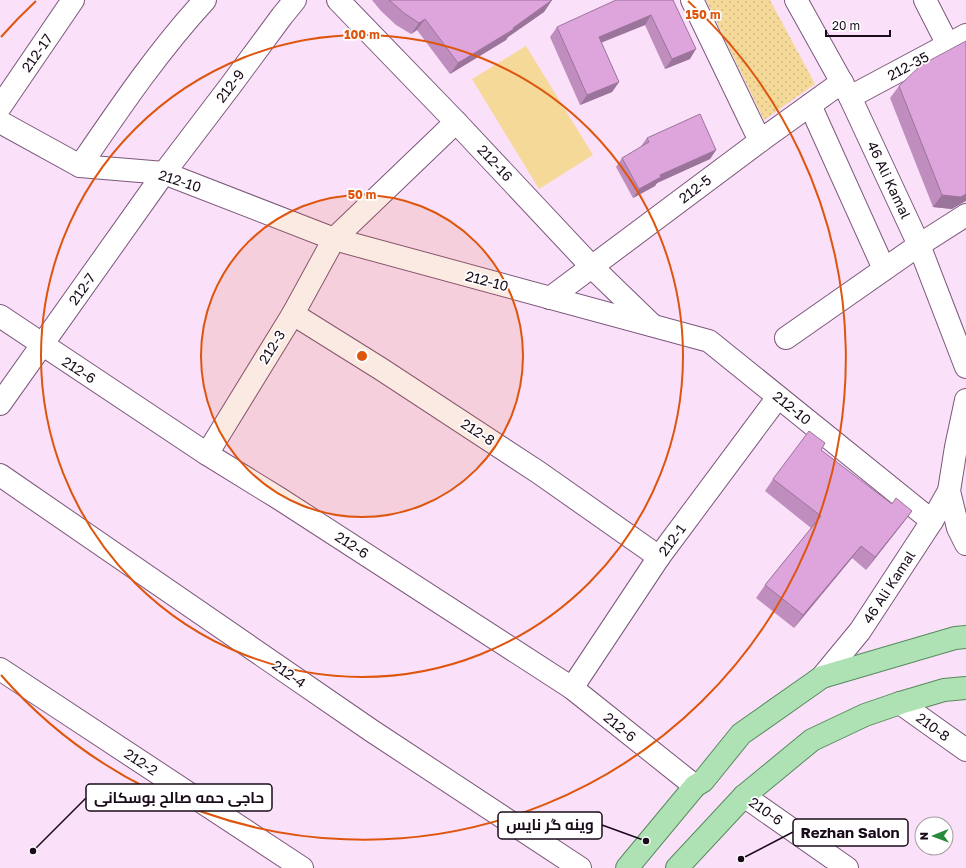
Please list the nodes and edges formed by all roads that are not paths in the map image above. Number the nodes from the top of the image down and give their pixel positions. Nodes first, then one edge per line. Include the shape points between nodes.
1 (74, 0) edge
2 (205, 0) edge
3 (295, 0) edge
4 (338, 0) edge
5 (692, 0) edge
6 (796, 0) edge
7 (925, 0) edge
8 (957, 40) edge
9 (846, 90) junction
10 (810, 105) junction
11 (0, 107) edge
12 (0, 122) edge
13 (456, 122) junction
14 (760, 141) junction
15 (80, 166) junction
16 (164, 172) junction
17 (966, 215) edge
18 (334, 239) junction
19 (919, 245) junction
20 (592, 267) junction
21 (884, 269) junction
22 (550, 298) junction
23 (293, 314) junction
24 (0, 316) edge
25 (653, 326) junction
26 (786, 338) dead end
27 (42, 345) junction
28 (966, 367) edge
29 (778, 397) junction
30 (966, 400) edge
31 (0, 404) edge
32 (207, 454) junction
33 (0, 475) edge
34 (949, 491) junction
35 (932, 521) junction
36 (966, 544) edge
37 (659, 557) junction
38 (966, 636) edge
39 (0, 670) edge
40 (822, 677) junction
41 (572, 688) junction
42 (966, 688) edge
43 (900, 703) junction
44 (966, 750) edge
45 (695, 786) junction
46 (744, 796) junction
47 (302, 868) edge
48 (580, 868) edge
49 (627, 868) edge
50 (677, 868) edge
51 (847, 868) edge

1 - 11 street, 212-17
2 - 15 street via 181,26 133,89
3 - 16 street, 212-9
4 - 13 street, 212-16
5 - 14 street
6 - 9 street, 46 Ali Kamal
7 - 8 street
8 - 9 street, 212-35
9 - 10 street, 212-5
9 - 19 street, 46 Ali Kamal
10 - 14 street, 212-5
10 - 21 street
12 - 15 street, 212-10
13 - 18 street
13 - 20 street, 212-16
14 - 20 street, 212-5
15 - 16 street, 212-10
16 - 18 street, 212-10
16 - 27 street, 212-7
17 - 19 street
18 - 22 street, 212-10
18 - 23 street, 212-3
19 - 21 street
19 - 28 street, 46 Ali Kamal
20 - 22 street, 212-5
20 - 25 street, 212-16
21 - 26 street
22 - 25 street, 212-10
23 - 32 street, 212-3
23 - 37 street, 212-8 via 519,459
24 - 27 street, 212-6
25 - 29 street, 212-10 via 709,341
27 - 31 street, 212-7
27 - 32 street, 212-6
29 - 35 street, 212-10
29 - 37 street, 212-1
30 - 34 street, 46 Ali Kamal
32 - 41 street, 212-6
33 - 48 street, 212-4 via 372,731
34 - 35 street, 46 Ali Kamal
34 - 36 street, 46 Ali Kamal via 958,528
35 - 40 street, 46 Ali Kamal via 860,631
37 - 41 street, 212-1
38 - 40 main road
39 - 47 street, 212-2
40 - 45 main road via 741,734 703,781
41 - 45 street, 212-6
42 - 43 main road via 944,690
43 - 44 street, 210-8
43 - 46 main road via 865,715 812,740
45 - 49 main road
46 - 50 main road
46 - 51 street, 210-6

